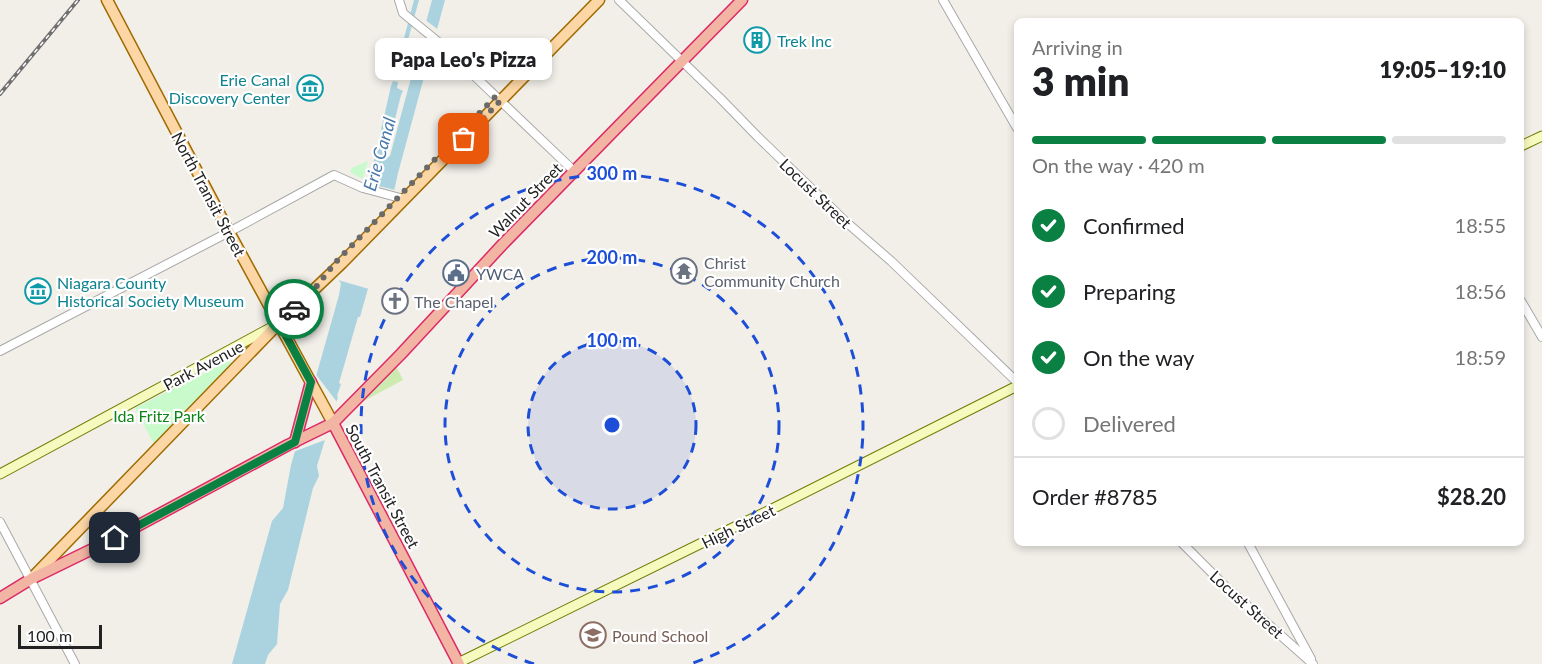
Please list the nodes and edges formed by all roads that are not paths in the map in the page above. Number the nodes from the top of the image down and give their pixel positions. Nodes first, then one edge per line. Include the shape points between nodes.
1 (107, 0) edge
2 (399, 0) edge
3 (592, 0) edge
4 (599, 0) edge
5 (619, 0) edge
6 (742, 0) edge
7 (943, 0) edge
8 (681, 62) junction
9 (498, 99) junction
10 (1014, 123) edge
11 (1542, 136) edge
12 (1524, 145) edge
13 (574, 171) junction
14 (396, 202) junction
15 (229, 232) junction
16 (1524, 307) edge
17 (279, 323) junction
18 (1542, 337) edge
19 (0, 351) edge
20 (309, 379) junction
21 (1014, 381) edge
22 (1014, 386) edge
23 (332, 422) junction
24 (291, 443) junction
25 (0, 474) edge
26 (0, 522) edge
27 (1185, 546) edge
28 (1250, 546) edge
29 (31, 579) junction
30 (0, 598) edge
31 (75, 664) edge
32 (458, 664) edge
33 (1313, 664) edge

1 - 15 main road, North Transit Street
2 - 9 street via 403,13
3 - 9 main road
4 - 9 main road
5 - 8 street, Locust Street
6 - 8 highway, Walnut Street
7 - 10 street
8 - 13 highway, Walnut Street
8 - 21 street, Locust Street
9 - 13 street
9 - 14 main road
11 - 12 main road
13 - 23 highway, Walnut Street
14 - 15 street via 334,175
14 - 17 main road
15 - 17 main road, North Transit Street
15 - 19 street
16 - 18 street
17 - 20 main road, South Transit Street
17 - 25 main road, Park Avenue
17 - 29 main road
20 - 23 main road, South Transit Street
20 - 24 highway
22 - 32 main road, High Street
23 - 24 highway, Walnut Street
23 - 32 highway, South Transit Street
24 - 29 highway, Walnut Street
26 - 29 street
27 - 33 street, Locust Street
28 - 33 street
29 - 30 highway, Walnut Street
29 - 31 street

